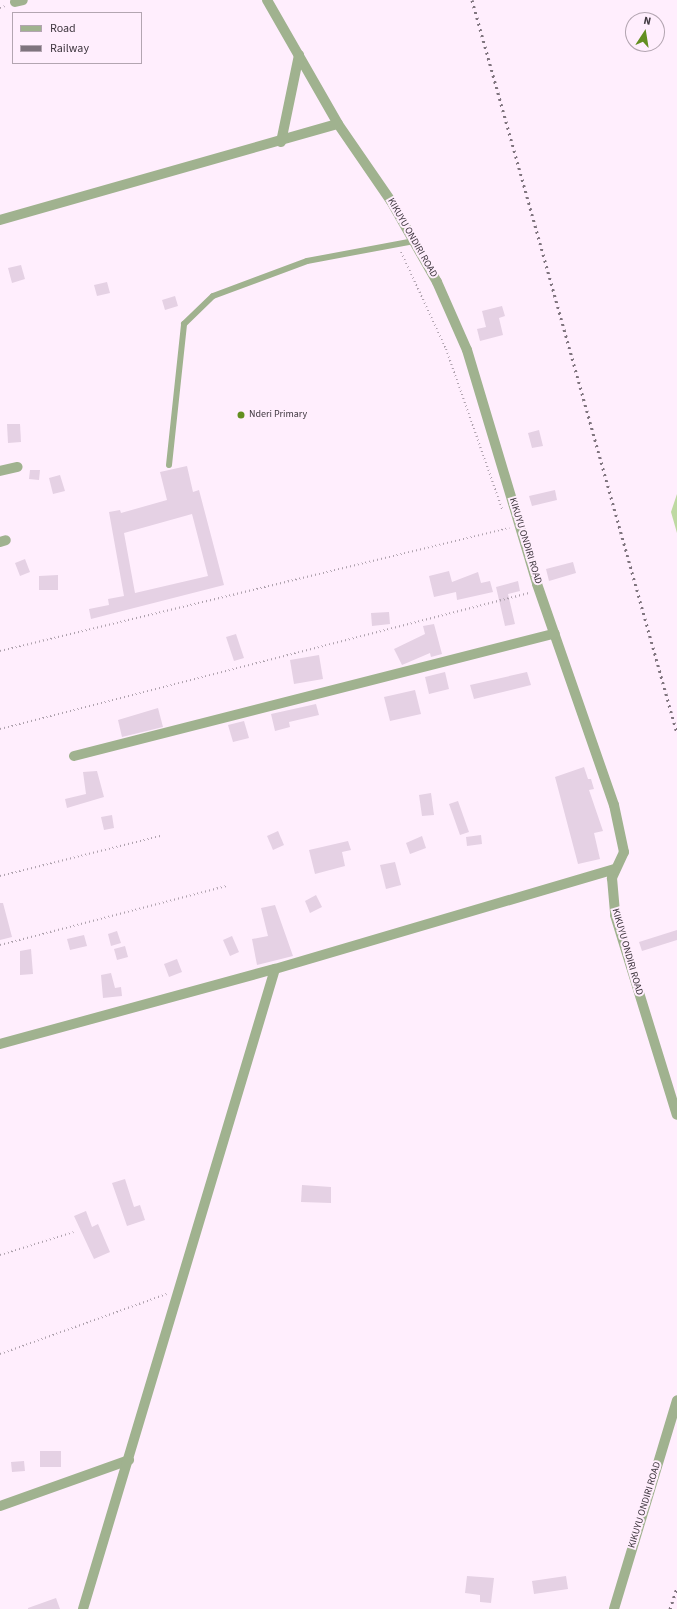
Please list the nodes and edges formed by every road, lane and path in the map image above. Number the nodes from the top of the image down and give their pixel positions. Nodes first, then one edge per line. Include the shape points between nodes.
1 (267, 0) edge
2 (299, 55) junction
3 (338, 124) junction
4 (281, 142) junction
5 (0, 220) edge
6 (414, 241) junction
7 (400, 248) dead end
8 (169, 465) dead end
9 (18, 467) dead end
10 (0, 471) edge
11 (504, 514) dead end
12 (506, 521) dead end
13 (534, 592) dead end
14 (555, 633) junction
15 (0, 651) edge
16 (0, 729) edge
17 (74, 756) dead end
18 (161, 836) dead end
19 (614, 869) junction
20 (0, 876) edge
21 (227, 886) dead end
22 (0, 945) edge
23 (275, 968) junction
24 (0, 1044) edge
25 (677, 1115) edge
26 (74, 1232) dead end
27 (0, 1256) edge
28 (180, 1289) junction
29 (0, 1354) edge
30 (677, 1400) edge
31 (129, 1460) junction
32 (0, 1506) edge
33 (83, 1609) edge
34 (614, 1609) edge

1 - 2 street, KIKUYU ONDIRI ROAD
2 - 3 street, KIKUYU ONDIRI ROAD
2 - 4 street
3 - 4 street
3 - 6 street, KIKUYU ONDIRI ROAD
4 - 5 street
6 - 8 lane via 307,261 213,296 184,324
6 - 14 street, KIKUYU ONDIRI ROAD via 438,282 467,350
7 - 11 path via 446,350
9 - 10 street
12 - 15 path via 509,529
13 - 16 path via 410,622 368,637
14 - 17 street
14 - 19 street, KIKUYU ONDIRI ROAD via 614,805 624,852
18 - 20 path
19 - 23 street
19 - 25 street, KIKUYU ONDIRI ROAD via 615,915
21 - 22 path
23 - 24 street
23 - 28 street
26 - 27 path
28 - 29 path
28 - 31 street
30 - 34 street, KIKUYU ONDIRI ROAD
31 - 32 street
31 - 33 street

